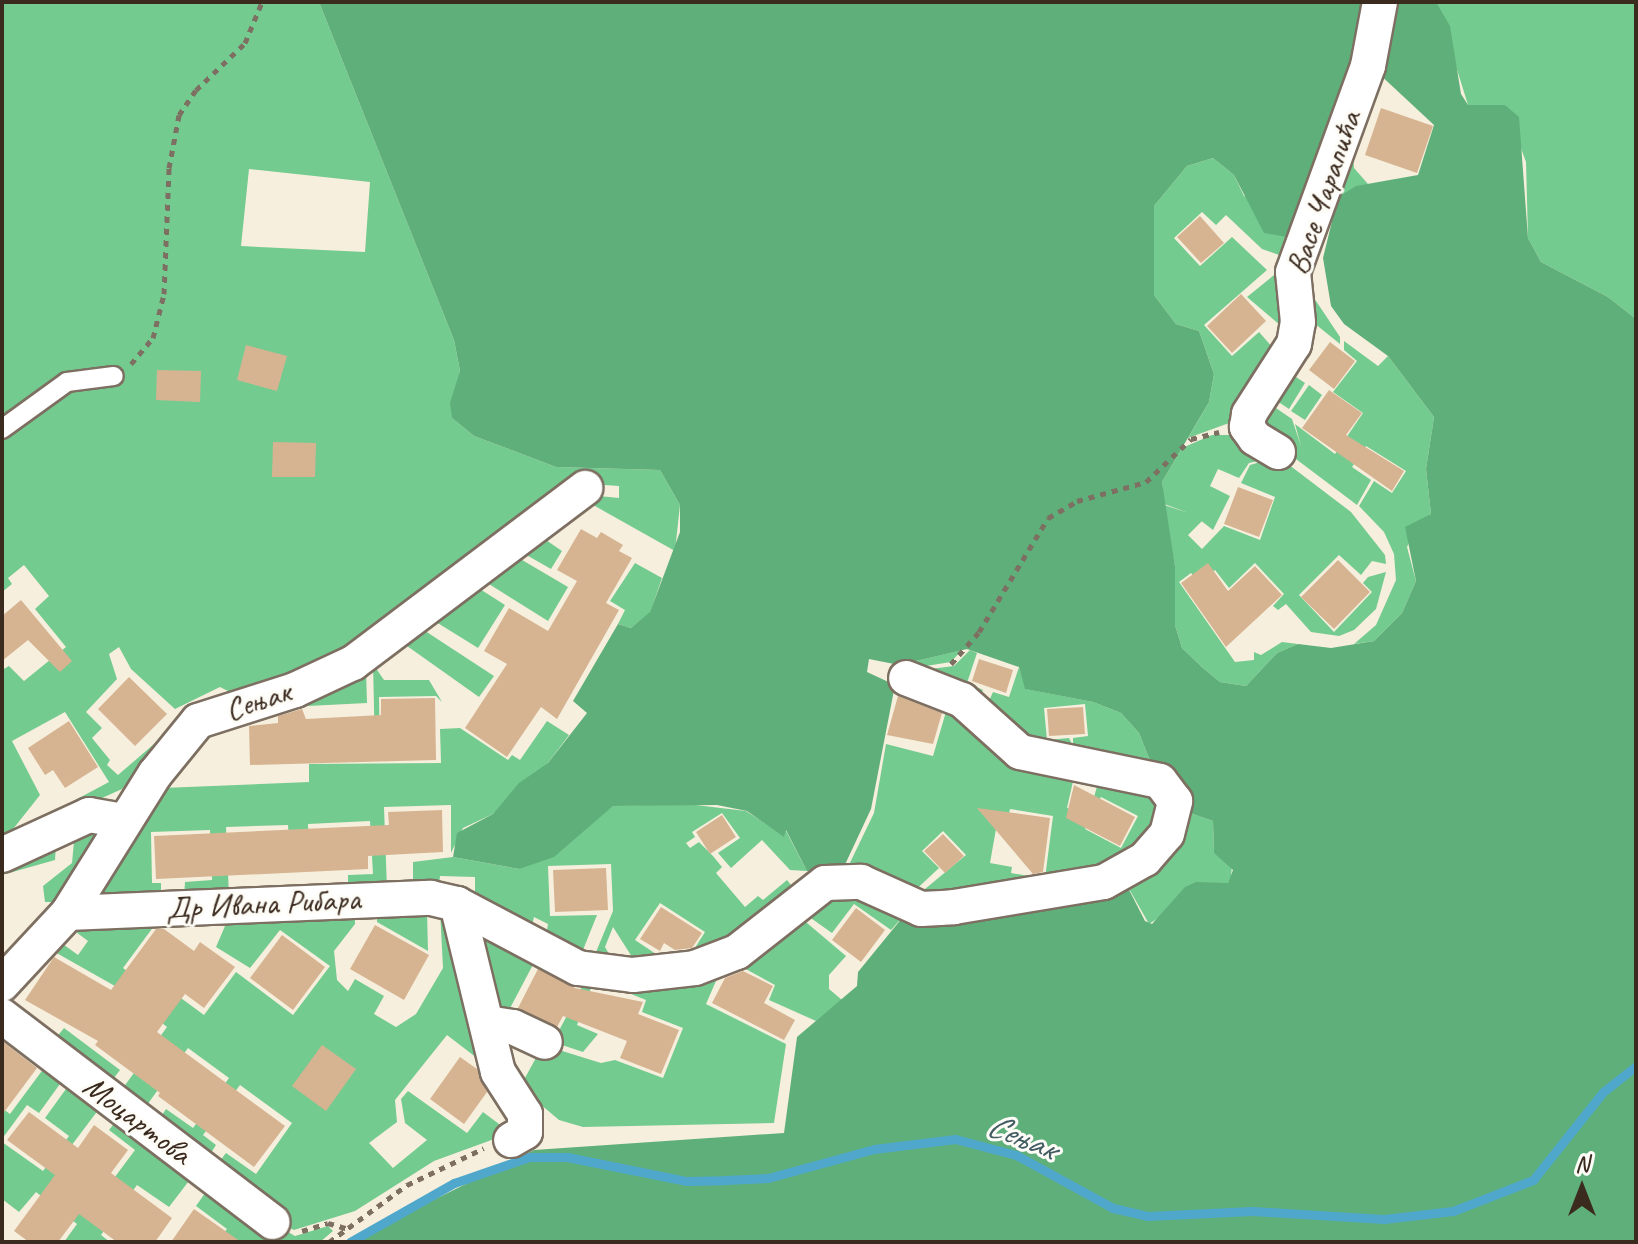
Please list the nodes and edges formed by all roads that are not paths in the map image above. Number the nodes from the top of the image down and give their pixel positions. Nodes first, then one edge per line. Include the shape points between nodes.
1 (1380, 2) edge
2 (114, 376) road end
3 (2, 429) edge
4 (1278, 452) dead end
5 (585, 488) dead end
6 (906, 678) dead end
7 (123, 821) junction
8 (2, 855) edge
9 (457, 904) junction
10 (68, 913) junction
11 (2, 984) edge
12 (2, 1016) edge
13 (487, 1023) junction
14 (545, 1042) dead end
15 (511, 1140) road end
16 (272, 1222) dead end

1 - 4 street, Васе Чарапића via 1368,66 1293,272 1298,322 1294,344 1249,414 1247,427
2 - 3 lane via 67,382
5 - 7 street, Сењак via 353,663 295,690 198,721 176,743
6 - 9 street, Др Ивана Рибара via 962,700 1020,752 1160,781 1175,801 1167,834 1145,859 1104,882 954,907 921,909 861,882 825,883 737,952 695,968 633,975 578,968
7 - 8 street via 89,815
7 - 10 street, Сењак
9 - 10 street, Др Ивана Рибара via 418,897
9 - 13 street
10 - 11 street, Сењак
12 - 16 street, Моцартова
13 - 14 street via 513,1027
13 - 15 street via 498,1072 525,1114 525,1132

